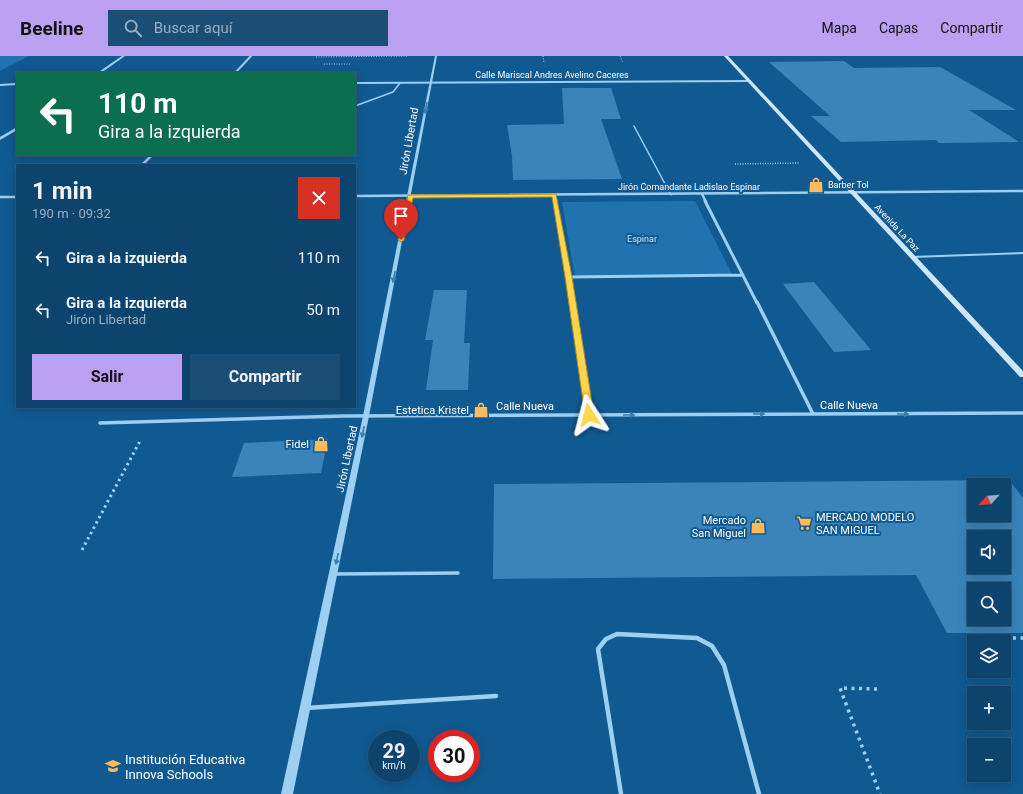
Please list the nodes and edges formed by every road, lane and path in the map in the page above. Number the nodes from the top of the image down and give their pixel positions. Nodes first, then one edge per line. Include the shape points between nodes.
1 (124, 56) edge
2 (251, 56) edge
3 (408, 56) edge
4 (436, 56) edge
5 (726, 56) edge
6 (316, 57) dead end
7 (100, 72) edge
8 (236, 72) edge
9 (750, 81) junction
10 (356, 83) edge
11 (400, 83) junction
12 (430, 83) junction
13 (0, 84) edge
14 (16, 84) edge
15 (356, 106) edge
16 (634, 126) dead end
17 (16, 129) edge
18 (0, 139) edge
19 (151, 156) edge
20 (825, 163) junction
21 (143, 164) edge
22 (735, 164) dead end
23 (1023, 191) edge
24 (853, 193) junction
25 (671, 194) junction
26 (702, 194) junction
27 (554, 195) junction
28 (356, 196) edge
29 (410, 196) junction
30 (0, 197) edge
31 (16, 197) edge
32 (1023, 253) edge
33 (912, 257) junction
34 (743, 275) junction
35 (569, 277) junction
36 (1023, 375) edge
37 (1023, 413) edge
38 (814, 414) junction
39 (589, 415) junction
40 (366, 416) junction
41 (150, 421) junction
42 (100, 423) dead end
43 (82, 550) dead end
44 (458, 573) dead end
45 (334, 574) junction
46 (1011, 638) edge
47 (1023, 638) edge
48 (877, 688) dead end
49 (496, 696) dead end
50 (305, 708) junction
51 (287, 794) edge
52 (621, 794) edge
53 (759, 794) edge
54 (880, 794) edge

1 - 7 street
2 - 8 street
3 - 6 path
4 - 12 street, Jirón Libertad
5 - 9 main road, Avenida La Paz
9 - 12 street, Calle Mariscal Andres Avelino Caceres
9 - 20 main road, Avenida La Paz
10 - 11 street, Calle Mariscal Andres Avelino Caceres
11 - 12 street, Calle Mariscal Andres Avelino Caceres
11 - 15 lane via 393,92
12 -> 29 street, Jirón Libertad
13 - 14 street
16 - 25 lane
17 - 18 street
19 - 21 street
20 - 22 path
20 - 24 main road, Avenida La Paz
23 - 24 street, Jirón Comandante Ladislao Espinar
24 - 26 street, Jirón Comandante Ladislao Espinar
24 - 33 main road, Avenida La Paz
25 - 26 street, Jirón Comandante Ladislao Espinar
25 - 27 street, Jirón Comandante Ladislao Espinar
26 - 34 street
27 - 29 street, Jirón Comandante Ladislao Espinar
27 - 35 street
28 - 29 street, Jirón Comandante Ladislao Espinar
29 -> 40 street, Jirón Libertad
30 - 31 street
32 - 33 lane
33 - 36 main road, Avenida La Paz
34 - 35 street
34 - 38 street
35 - 39 street
38 -> 37 street, Calle Nueva
39 -> 38 street, Calle Nueva
39 - 40 street, Calle Nueva
40 - 41 street, Calle Nueva
40 -> 45 street, Jirón Libertad
41 - 42 street, Calle Nueva
41 - 43 path
44 - 45 lane
45 - 50 street, Jirón Libertad
46 - 47 path
48 - 54 path via 840,688
49 - 50 lane
50 - 51 street, Jirón Libertad
52 - 53 lane via 598,649 606,639 617,634 697,638 712,646 724,665

